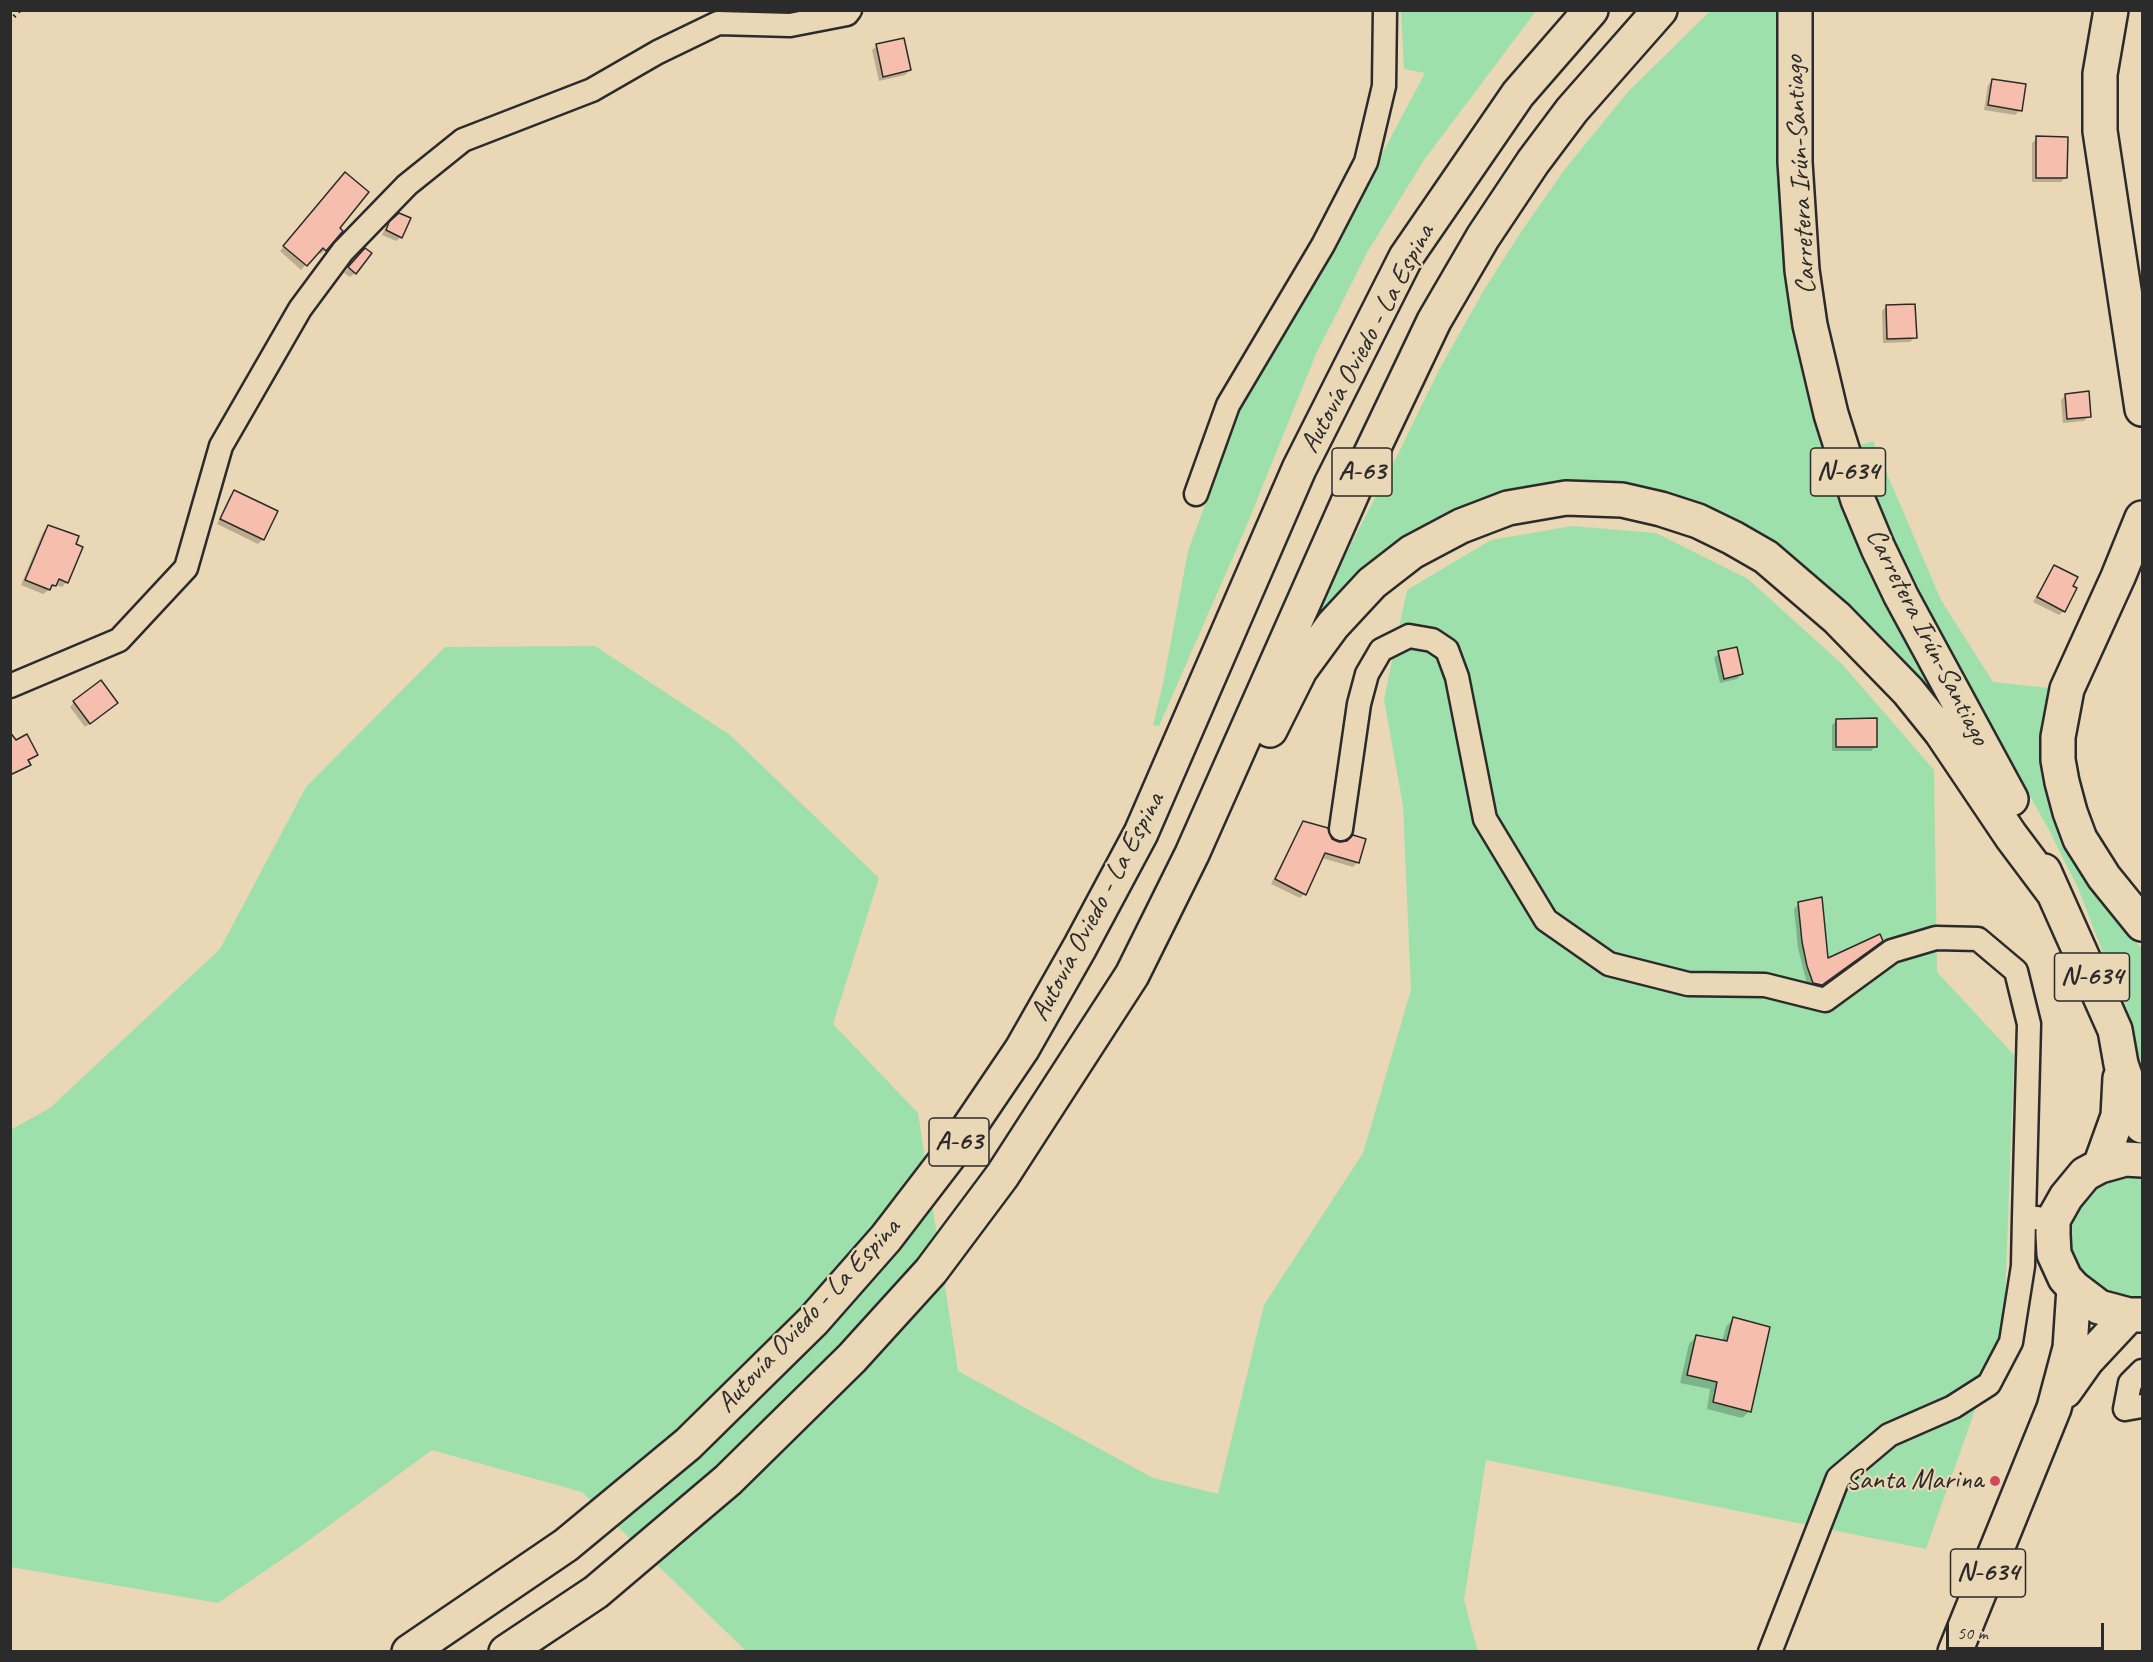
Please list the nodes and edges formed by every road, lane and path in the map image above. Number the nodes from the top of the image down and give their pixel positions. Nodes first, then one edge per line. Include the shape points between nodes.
1 (20, 10) edge
2 (850, 10) edge
3 (1385, 10) edge
4 (1563, 10) edge
5 (1590, 10) edge
6 (1660, 10) edge
7 (1796, 10) edge
8 (2111, 10) edge
9 (10, 21) edge
10 (2142, 409) edge
11 (1299, 469) junction
12 (1196, 494) dead end
13 (2142, 518) edge
14 (10, 686) edge
15 (1341, 829) dead end
16 (2053, 892) junction
17 (2142, 924) edge
18 (1132, 975) junction
19 (2121, 1064) junction
20 (2142, 1126) edge
21 (2142, 1160) edge
22 (2100, 1166) junction
23 (2038, 1219) junction
24 (2074, 1288) junction
25 (2136, 1315) edge
26 (2142, 1371) edge
27 (2142, 1406) edge
28 (2054, 1408) junction
29 (409, 1652) edge
30 (506, 1652) edge
31 (1770, 1652) edge
32 (1955, 1652) edge

1 - 9 path
2 - 14 street via 847,14 790,25 718,23 592,90 463,140 407,185 343,251 300,309 221,446 186,568 119,640
3 - 12 street via 1384,86 1365,162 1323,245 1228,405
4 - 11 highway via 1480,116 1387,268 1330,379
5 - 11 highway, Autovía Oviedo - La Espina / A-63 via 1518,94 1406,257
6 - 18 highway, Autovía Oviedo - La Espina / A-63 via 1572,110 1533,162 1434,321 1354,489 1192,854
7 - 16 highway, Carretera Irún-Santiago / N-634 via 1795,151 1802,270 1810,326 1831,414 1878,548 2015,807
8 - 10 highway via 2100,74 2100,130
11 - 29 highway, Autovía Oviedo - La Espina / A-63 via 1141,833 1022,1049 955,1148 886,1238 813,1321 688,1444 566,1545
13 - 17 highway via 2071,678 2061,711 2058,760 2080,839 2104,877
15 - 23 street via 1367,674 1381,650 1408,636 1432,640 1447,650 1457,677 1485,819 1546,920 1609,964 1688,984 1765,985 1825,1000 1892,951 1936,938 1978,939 2016,971 2029,1024
16 - 18 highway via 1908,691 1837,618 1766,557 1698,520 1661,508 1622,500 1566,498 1508,508 1461,526 1412,552 1372,583 1333,625 1300,670 1184,902
16 - 19 highway, Carretera Irún-Santiago / N-634 via 2115,1030
18 - 30 highway, Autovía Oviedo - La Espina / A-63 via 1002,1176 930,1271 852,1358 719,1488 596,1592
19 - 20 highway, Carretera Irún-Santiago / N-634
19 - 22 highway, Carretera Irún-Santiago / N-634 via 2118,1116
21 - 22 highway via 2125,1159
22 - 23 highway via 2085,1174 2066,1197
23 - 24 highway, N-634 via 2065,1278
23 - 31 street via 2023,1266 2011,1342 1989,1384 1953,1407 1888,1435 1839,1478
24 - 25 highway, N-634 via 2099,1307
24 - 28 highway, N-634 via 2070,1348
25 - 28 highway, N-634 via 2087,1360
26 - 27 street via 2130,1383 2125,1409
28 - 32 highway, N-634

